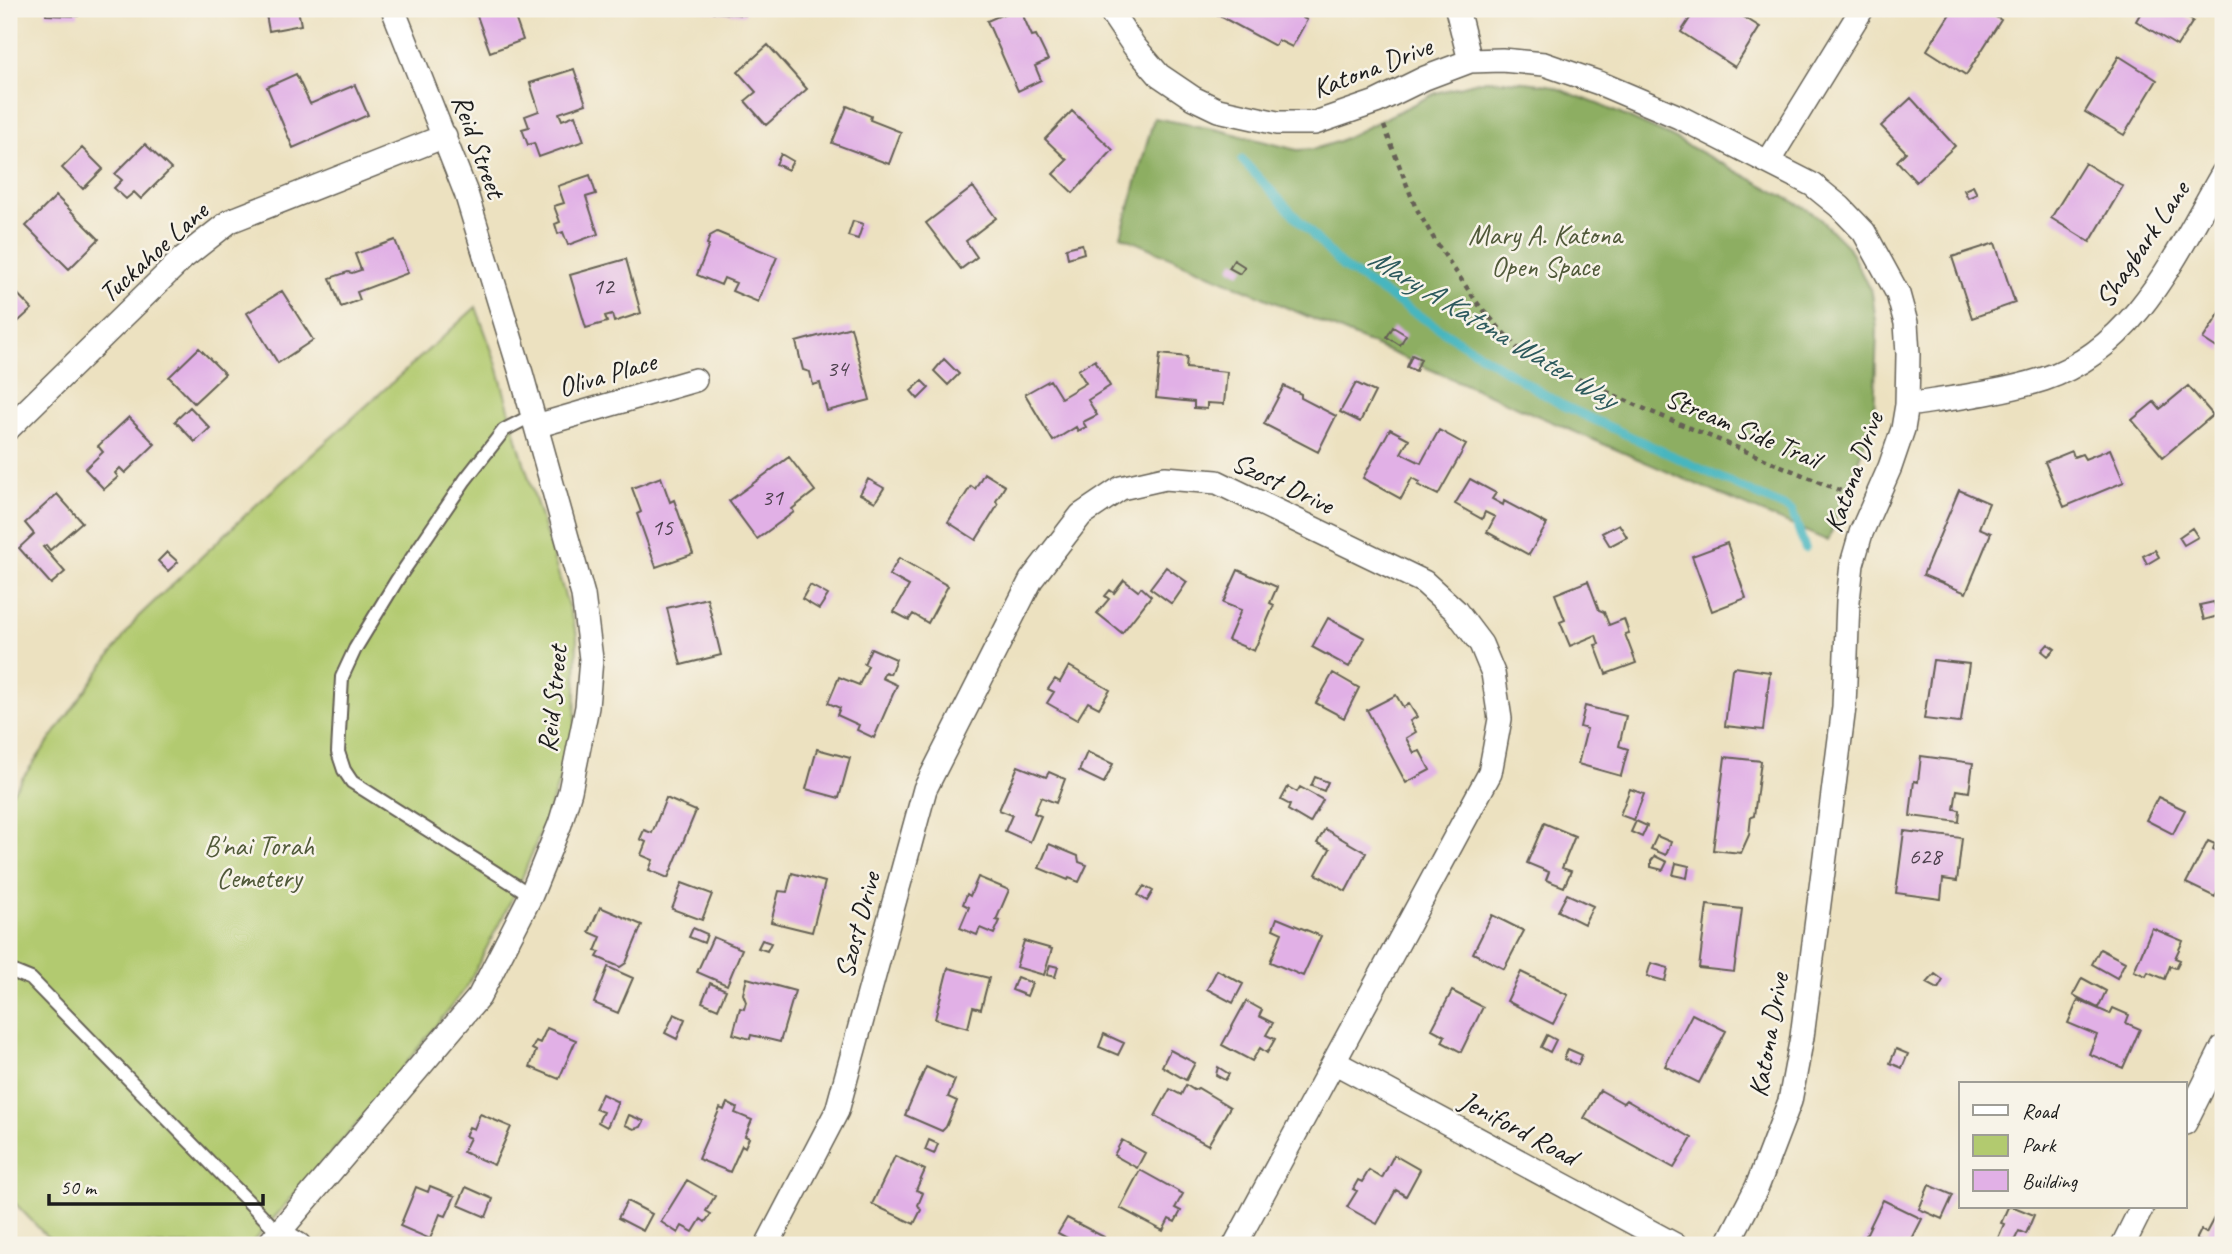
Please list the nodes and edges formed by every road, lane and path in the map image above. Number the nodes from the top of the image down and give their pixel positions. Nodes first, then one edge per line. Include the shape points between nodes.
1 (393, 9) edge
2 (1109, 9) edge
3 (1457, 9) edge
4 (1862, 9) edge
5 (1470, 61) junction
6 (1376, 102) junction
7 (445, 136) junction
8 (1768, 162) junction
9 (2223, 173) edge
10 (695, 380) dead end
11 (1908, 405) junction
12 (534, 421) junction
13 (9, 428) edge
14 (1872, 504) junction
15 (531, 895) junction
16 (9, 970) edge
17 (2223, 1047) edge
18 (1334, 1062) junction
19 (2186, 1121) edge
20 (2142, 1208) edge
21 (273, 1239) edge
22 (299, 1245) edge
23 (767, 1245) edge
24 (1235, 1245) edge
25 (1675, 1245) edge
26 (1727, 1245) edge
27 (2123, 1245) edge

1 - 7 street, Reid Street
2 - 6 street, Katona Drive via 1159,75 1218,110 1277,123 1315,123
3 - 5 street
4 - 8 street
5 - 6 street, Katona Drive
5 - 8 street, Katona Drive via 1544,64 1679,117
6 - 14 path, Stream Side Trail via 1415,206 1478,304 1518,349 1647,410
7 - 12 street, Reid Street via 479,233
7 - 13 street, Tuckahoe Lane via 230,221 183,258
8 - 11 street, Katona Drive via 1813,185 1840,207 1880,258 1906,323
9 - 11 street, Shagbark Lane via 2160,280 2128,324 2101,348 2046,378
10 - 12 street, Oliva Place
11 - 14 street, Katona Drive via 1890,467
12 - 15 street, Reid Street via 583,596 591,659 587,707 570,791
12 - 15 lane via 504,430 465,480 355,649 342,677 338,752 352,782
14 - 26 street, Katona Drive via 1852,564 1844,707 1790,1101 1757,1187
15 - 21 street, Reid Street via 479,997
16 - 21 lane via 32,979
17 - 19 street
18 - 23 street, Szost Drive via 1490,773 1500,719 1493,673 1481,644 1456,611 1424,582 1217,482 1165,478 1121,488 1081,515 1031,580 925,789 837,1111
18 - 24 street, Szost Drive
18 - 25 street, Jeniford Road
20 - 27 street
21 - 22 street

